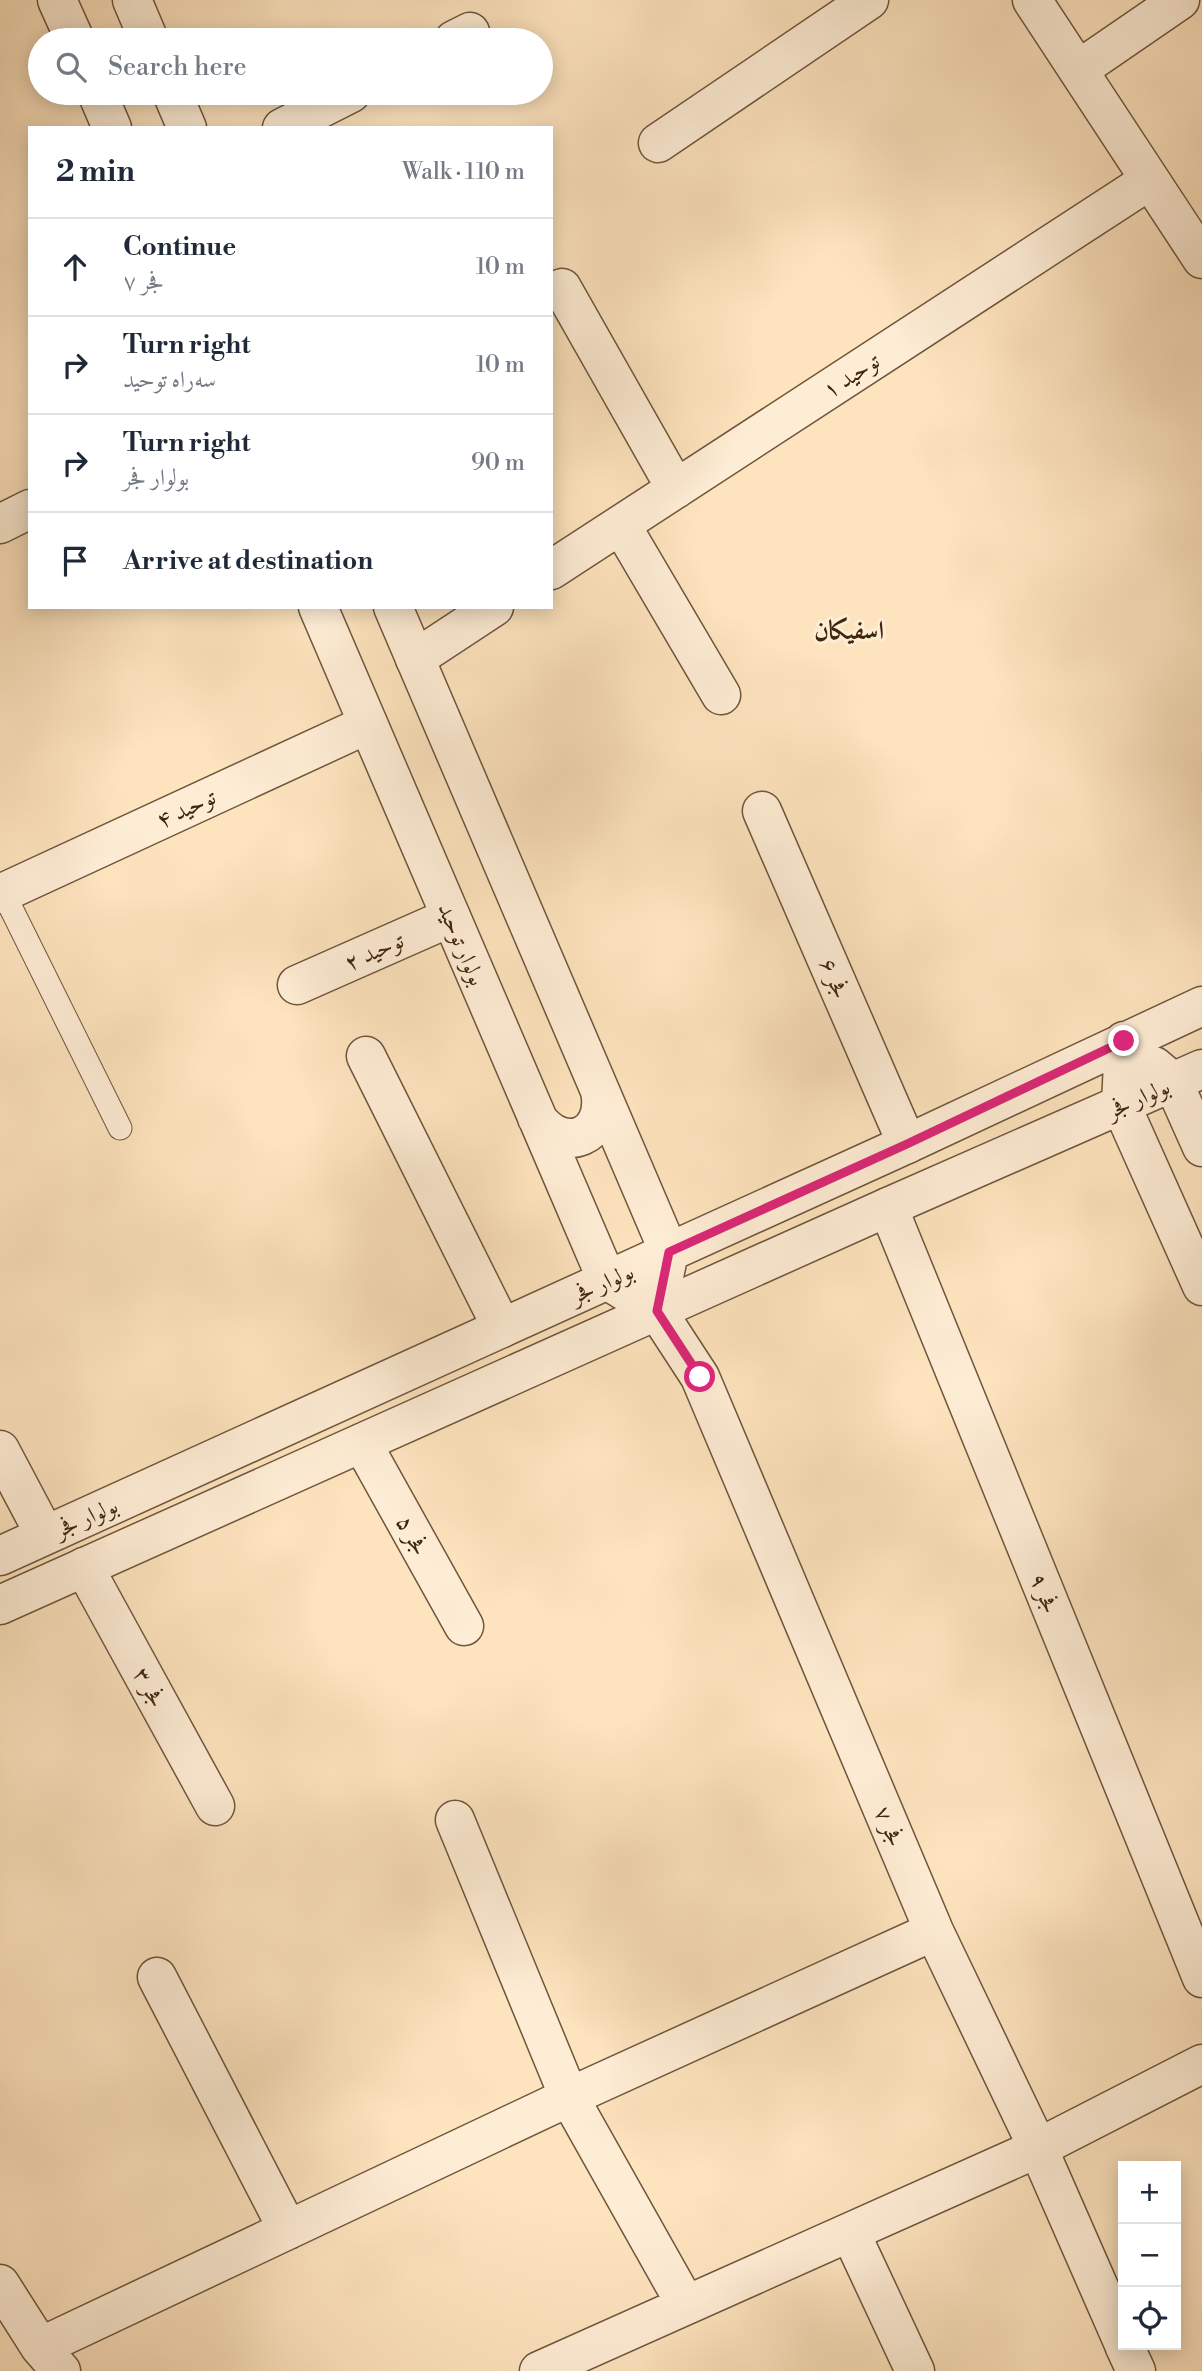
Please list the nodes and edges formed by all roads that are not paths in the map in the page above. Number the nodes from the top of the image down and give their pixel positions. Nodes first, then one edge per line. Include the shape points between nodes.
1 (57, 0) edge
2 (132, 0) edge
3 (869, 0) edge
4 (1032, 0) edge
5 (1180, 0) edge
6 (70, 28) edge
7 (144, 28) edge
8 (1078, 70) junction
9 (102, 105) edge
10 (177, 105) edge
11 (327, 105) edge
12 (111, 126) edge
13 (186, 126) edge
14 (286, 126) edge
15 (658, 143) dead end
16 (1150, 180) junction
17 (1202, 259) edge
18 (562, 288) dead end
19 (676, 489) junction
20 (28, 510) edge
21 (0, 524) edge
22 (621, 524) junction
23 (553, 569) edge
24 (319, 609) edge
25 (394, 609) edge
26 (491, 609) edge
27 (415, 659) junction
28 (721, 695) dead end
29 (368, 724) junction
30 (762, 811) dead end
31 (2, 893) edge
32 (451, 917) junction
33 (297, 985) dead end
34 (1202, 1006) edge
35 (1124, 1041) junction
36 (366, 1056) dead end
37 (1187, 1075) edge
38 (600, 1091) junction
39 (1121, 1105) junction
40 (537, 1118) junction
41 (120, 1128) dead end
42 (907, 1144) junction
43 (1202, 1147) edge
44 (888, 1207) junction
45 (669, 1252) junction
46 (607, 1280) junction
47 (1202, 1286) edge
48 (657, 1311) junction
49 (502, 1328) junction
50 (362, 1443) junction
51 (0, 1450) edge
52 (46, 1535) junction
53 (0, 1556) edge
54 (84, 1567) junction
55 (0, 1605) edge
56 (464, 1626) dead end
57 (215, 1806) dead end
58 (455, 1820) dead end
59 (934, 1931) junction
60 (157, 1977) dead end
61 (1202, 1978) edge
62 (1202, 2064) edge
63 (569, 2097) junction
64 (1038, 2148) junction
65 (288, 2230) junction
66 (850, 2232) junction
67 (0, 2284) edge
68 (686, 2305) junction
69 (1118, 2329) edge
70 (1127, 2350) edge
71 (51, 2359) edge
72 (539, 2371) edge
73 (915, 2371) edge
74 (1136, 2371) edge

1 - 6 street
2 - 7 street
3 - 15 street
4 - 8 street
5 - 8 street
8 - 16 street
9 - 12 street
10 - 13 street
11 - 14 street
16 - 17 street
16 - 19 street, توحید ۱
18 - 19 street
19 - 22 street, توحید ۱
20 - 21 street
22 - 23 street, توحید ۱
22 - 28 street
24 - 29 street, بولوار توحید
25 - 27 street
26 - 27 street
27 - 38 street
29 - 31 street, توحید ۴
29 - 32 street, بولوار توحید
30 - 42 street, فجر ۶
31 - 41 lane
32 - 33 street, توحید ۲
32 - 40 street, بولوار توحید
34 - 35 street, بولوار فجر
35 - 37 street
35 - 39 street
35 - 42 street, بولوار فجر
36 - 49 street
37 - 39 street, بولوار فجر
37 - 43 street
38 - 40 street via 601,1118 582,1136 556,1136
38 - 45 street
39 - 44 street, بولوار فجر
39 - 47 street
40 - 46 street, بولوار توحید
42 - 45 street, بولوار فجر
44 - 48 street, بولوار فجر
44 - 61 street, فجر ۹
45 - 46 street, بولوار فجر
45 - 48 street
46 - 48 street
46 - 49 street, بولوار فجر
48 - 50 street, بولوار فجر
48 - 59 street, فجر ۷ via 700,1377
49 - 52 street, بولوار فجر
50 - 54 street, بولوار فجر
50 - 56 street, فجر ۵
51 - 52 street
52 - 53 street, بولوار فجر
54 - 55 street, بولوار فجر
54 - 57 street, فجر ۳
58 - 63 street
59 - 63 street
59 - 64 street, فجر ۷
60 - 65 street
62 - 64 street
63 - 65 street
63 - 68 street
64 - 66 street
64 - 69 street, فجر ۷
65 - 71 street
66 - 68 street
66 - 73 street
67 - 71 street
68 - 72 street
70 - 74 street, فجر ۷

